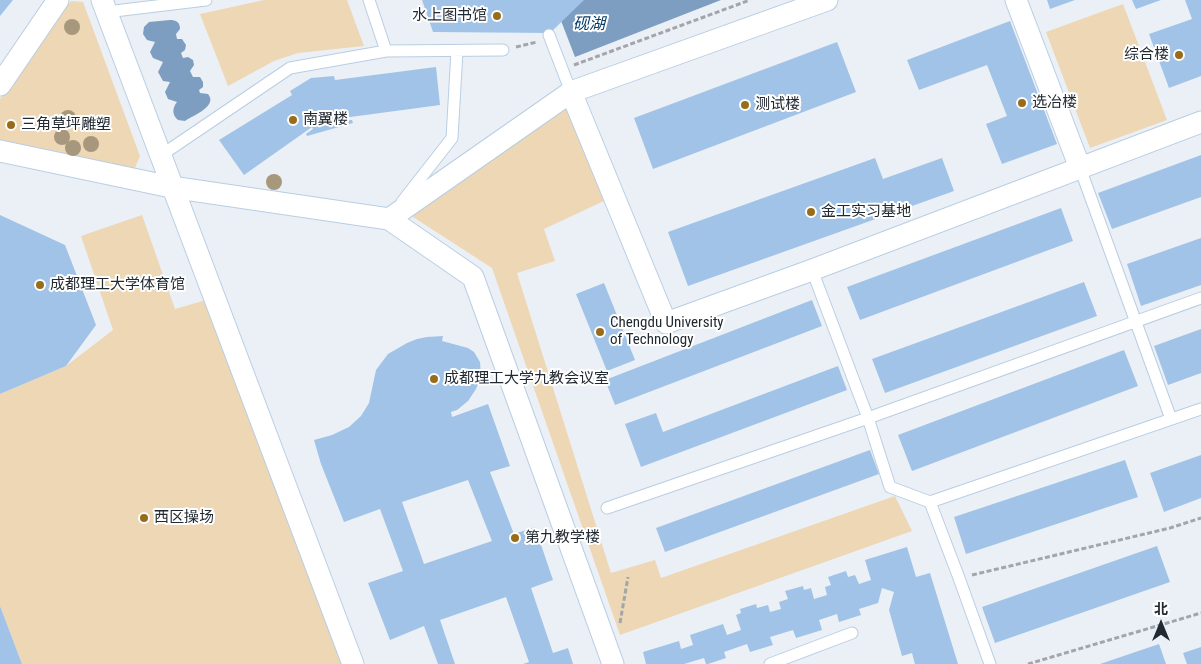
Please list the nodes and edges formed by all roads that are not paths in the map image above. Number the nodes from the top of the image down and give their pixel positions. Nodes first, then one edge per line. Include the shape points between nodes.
1 (58, 0) edge
2 (206, 0) edge
3 (369, 0) edge
4 (828, 0) edge
5 (1016, 0) edge
6 (104, 6) edge
7 (550, 37) road end
8 (503, 50) road end
9 (386, 51) junction
10 (457, 51) junction
11 (0, 85) edge
12 (571, 92) junction
13 (1201, 122) edge
14 (0, 152) edge
15 (160, 156) junction
16 (1080, 168) junction
17 (171, 186) junction
18 (389, 219) junction
19 (812, 270) junction
20 (1201, 298) edge
21 (1135, 322) junction
22 (1201, 409) edge
23 (868, 418) junction
24 (1171, 420) junction
25 (930, 502) junction
26 (607, 508) dead end
27 (852, 633) dead end
28 (353, 664) edge
29 (613, 664) edge
30 (770, 664) edge
31 (990, 664) edge

1 - 11 street
2 - 6 lane
3 - 9 lane
4 - 12 street
5 - 16 street
6 - 15 street
7 - 12 lane
8 - 10 lane
9 - 10 lane
9 - 15 lane via 290,68
10 - 18 lane via 452,138
12 - 18 street
12 - 19 street via 666,323
13 - 16 street
14 - 17 street
15 - 17 street
16 - 19 street
16 - 21 lane
17 - 18 street
17 - 28 street
18 - 29 street via 473,277
19 - 23 lane
20 - 21 lane
21 - 23 lane
21 - 24 lane
22 - 24 lane
23 - 25 lane via 890,487
23 - 26 lane
24 - 25 lane
25 - 31 lane
27 - 30 lane

